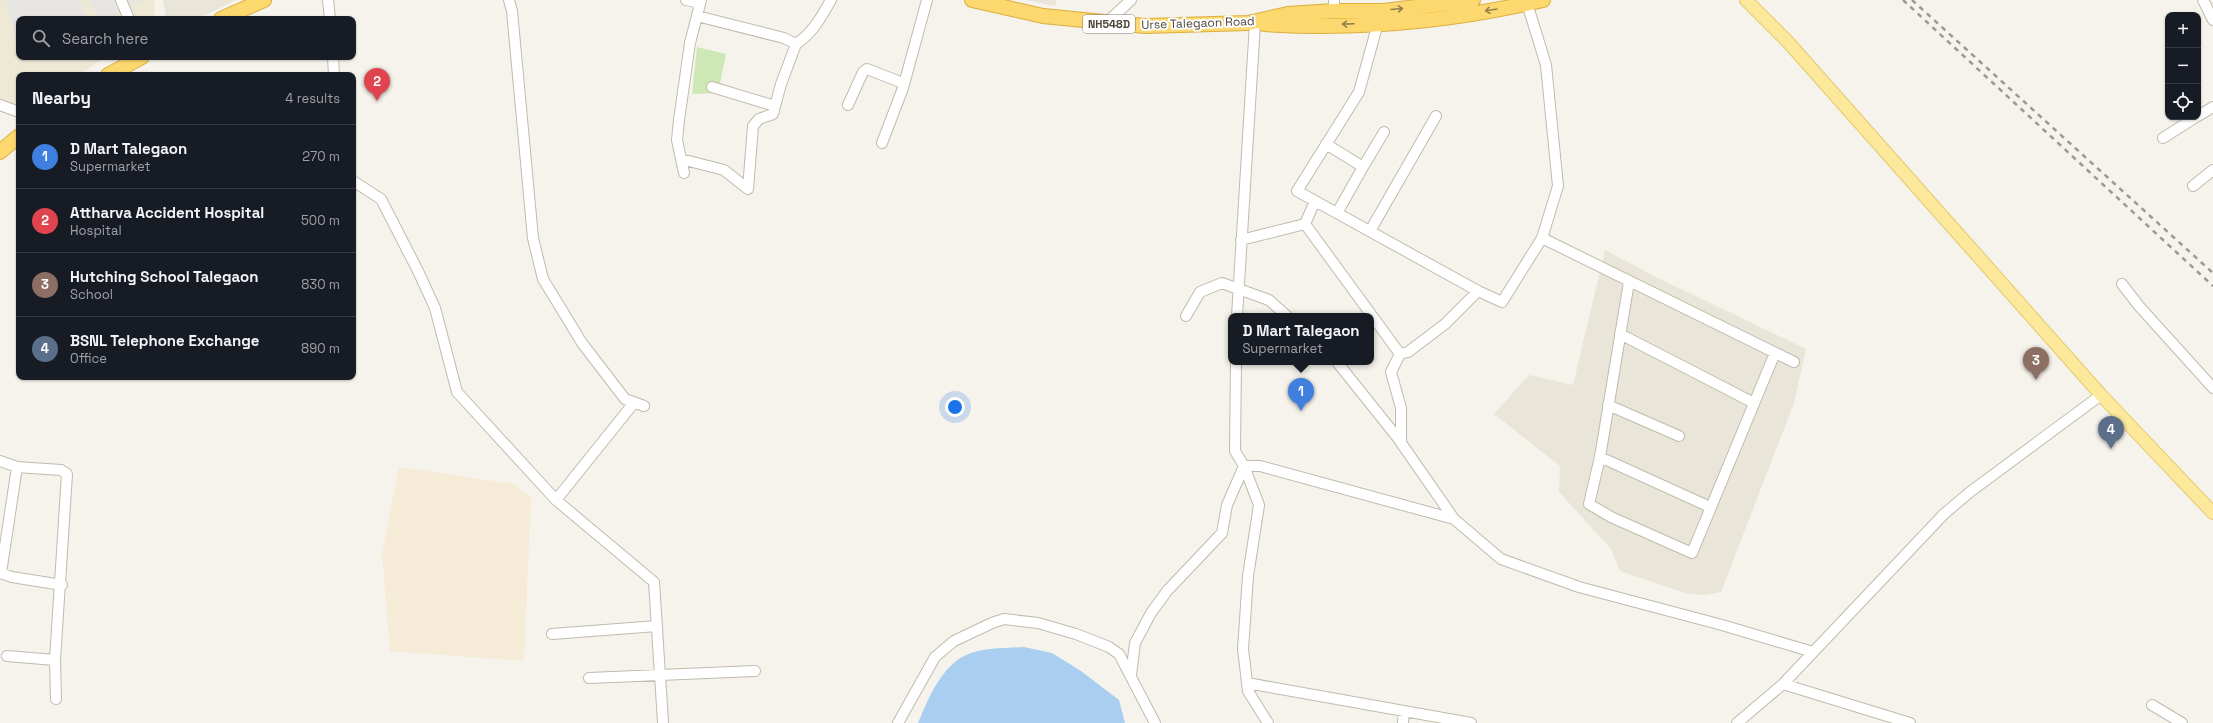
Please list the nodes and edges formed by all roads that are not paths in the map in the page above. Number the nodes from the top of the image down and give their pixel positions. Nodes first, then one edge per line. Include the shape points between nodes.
1 (122, 0) edge
2 (264, 0) edge
3 (328, 0) edge
4 (509, 0) edge
5 (686, 0) edge
6 (831, 0) edge
7 (927, 0) edge
8 (972, 0) edge
9 (1131, 0) edge
10 (1472, 0) edge
11 (1543, 0) edge
12 (1746, 0) edge
13 (2203, 0) edge
14 (700, 2) edge
15 (1527, 2) edge
16 (1334, 5) edge
17 (128, 16) edge
18 (228, 16) edge
19 (330, 16) edge
20 (697, 16) junction
21 (2213, 20) edge
22 (1252, 23) junction
23 (1378, 23) junction
24 (1105, 24) junction
25 (796, 44) junction
26 (136, 60) edge
27 (333, 60) edge
28 (114, 72) edge
29 (334, 72) edge
30 (903, 83) junction
31 (712, 87) dead end
32 (0, 105) edge
33 (848, 105) dead end
34 (775, 106) junction
35 (2213, 107) edge
36 (16, 111) edge
37 (2201, 114) edge
38 (1436, 116) dead end
39 (2191, 120) edge
40 (1384, 132) dead end
41 (2163, 138) dead end
42 (16, 139) edge
43 (882, 143) dead end
44 (1326, 144) junction
45 (0, 152) edge
46 (680, 159) junction
47 (1363, 167) junction
48 (2213, 170) edge
49 (684, 173) dead end
50 (356, 183) edge
51 (2193, 186) dead end
52 (1315, 201) junction
53 (1337, 213) junction
54 (1305, 224) junction
55 (1370, 231) junction
56 (1542, 238) junction
57 (1241, 240) junction
58 (1629, 282) junction
59 (2122, 284) dead end
60 (1238, 289) junction
61 (1478, 292) junction
62 (1237, 313) edge
63 (1284, 313) edge
64 (1370, 313) edge
65 (1186, 316) dead end
66 (1374, 318) edge
67 (1620, 334) junction
68 (1775, 353) junction
69 (1400, 354) junction
70 (1794, 362) dead end
71 (1236, 365) edge
72 (1339, 365) edge
73 (2213, 388) edge
74 (2101, 395) junction
75 (1754, 403) junction
76 (633, 404) junction
77 (1608, 405) junction
78 (644, 406) dead end
79 (1679, 436) dead end
80 (1401, 442) junction
81 (1600, 457) junction
82 (0, 461) edge
83 (1244, 466) junction
84 (17, 467) junction
85 (556, 500) junction
86 (1710, 506) junction
87 (2213, 513) edge
88 (1454, 519) junction
89 (1, 573) edge
90 (62, 585) junction
91 (657, 626) junction
92 (552, 634) dead end
93 (1813, 652) junction
94 (7, 656) dead end
95 (55, 660) junction
96 (755, 671) dead end
97 (660, 675) junction
98 (1131, 675) junction
99 (589, 678) dead end
100 (1247, 683) junction
101 (1782, 684) junction
102 (56, 699) dead end
103 (2152, 705) dead end
104 (1404, 712) junction
105 (1881, 719) edge
106 (663, 722) dead end
107 (898, 723) edge
108 (1155, 723) edge
109 (1268, 723) edge
110 (1403, 723) edge
111 (1471, 723) edge
112 (1737, 723) edge
113 (1910, 723) edge
114 (2182, 723) edge

1 - 17 street
2 - 18 highway
3 - 19 street
4 - 76 street via 513,18 533,238 543,279 582,343 625,399
5 - 14 street
6 - 25 street via 817,25 806,38
7 - 30 street
8 - 24 highway, Urse Talegaon Road / NH548D via 1043,16
9 - 24 street
16 -> 10 highway, Urse Talegaon Road / NH548D via 1384,10
11 - 15 highway, NH548D
12 - 74 main road via 1788,42
13 - 21 street
14 - 20 street
15 -> 23 highway, NH548D via 1454,16
15 - 56 street via 1546,65 1558,186
16 - 22 highway, Urse Talegaon Road / NH548D
20 - 25 street via 784,38
20 - 46 street via 683,82 677,140
23 -> 22 highway, NH548D via 1289,26
22 - 24 highway, Urse Talegaon Road / NH548D via 1145,26
22 - 57 street
23 - 44 street via 1359,92
25 - 34 street
26 - 28 highway
27 - 29 street
30 - 33 street via 867,69 863,72
30 - 43 street
31 - 34 street
32 - 36 street
34 - 46 street via 773,114 759,119 753,126 748,189 724,170
35 - 37 street
38 - 55 street
39 - 41 street
40 - 47 street
42 - 45 highway
44 - 47 street
44 - 52 street via 1297,191
46 - 49 street
47 - 53 street
48 - 51 street
50 - 85 street via 381,199 418,271 434,308 458,392
52 - 53 street
52 - 54 street
53 - 55 street
54 - 57 street
54 - 64 street
55 - 61 street
56 - 58 street
56 - 61 street via 1502,302
57 - 60 street
58 - 67 street
58 - 68 street
59 - 73 street
60 - 62 street
60 - 63 street via 1269,300
60 - 65 street via 1222,283 1200,292
61 - 69 street via 1445,324 1408,352
66 - 69 street
67 - 75 street
67 - 77 street
68 - 70 street
68 - 75 street
69 - 80 street via 1391,372 1401,408
71 - 83 street via 1235,451
72 - 80 street
74 - 87 main road
74 - 93 street via 1944,514
75 - 86 street
76 - 78 street
76 - 85 street
77 - 79 street
77 - 81 street
80 - 88 street
81 - 86 street
81 - 86 street via 1589,504 1611,517 1692,553
82 - 84 street
83 - 88 street via 1260,466
83 - 98 street via 1227,505 1222,533 1151,613 1135,643
83 - 100 street via 1259,505 1248,576 1243,649
84 - 89 street
84 - 90 street via 61,470 68,474
85 - 91 street via 654,582
88 - 93 street via 1501,559 1579,587
89 - 90 street
90 - 95 street
91 - 92 street
91 - 97 street
93 - 101 street
94 - 95 street
95 - 102 street
96 - 97 street
97 - 99 street
97 - 106 street
98 - 107 street via 1119,654 1109,647 1038,623 1004,619 954,640 941,650
98 - 108 street
100 - 104 street
100 - 109 street via 1248,691
101 - 105 street
101 - 112 street
103 - 114 street
104 - 110 street
104 - 111 street
105 - 113 street

